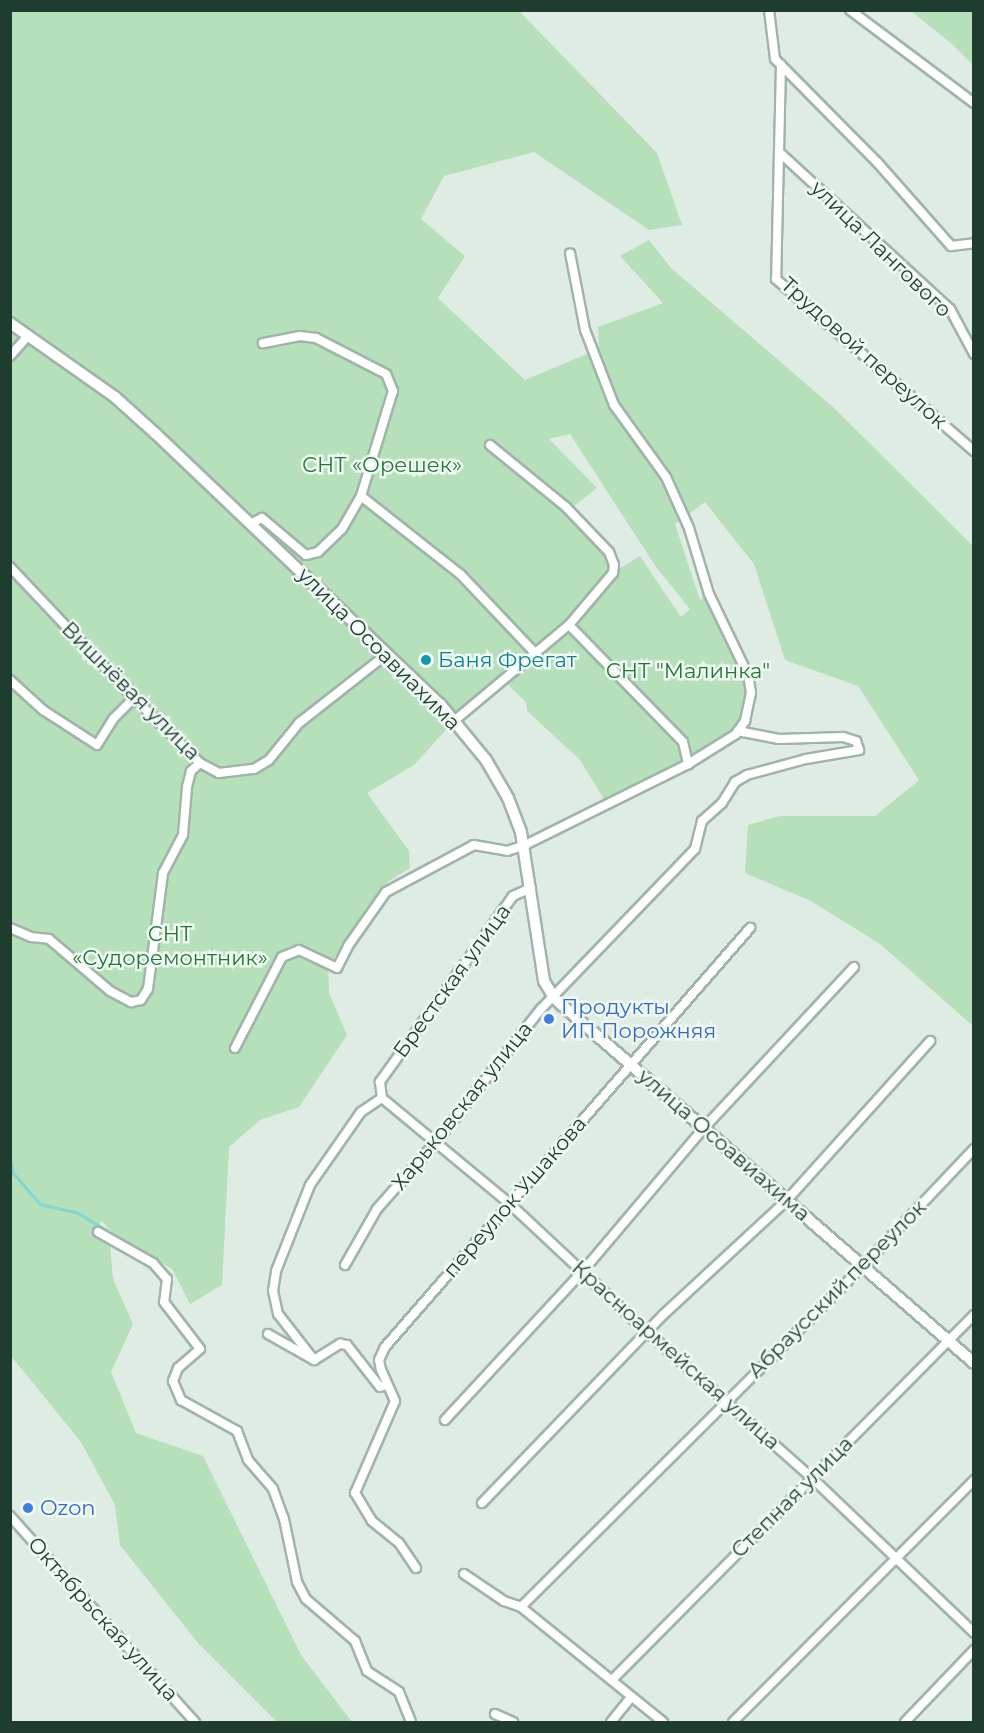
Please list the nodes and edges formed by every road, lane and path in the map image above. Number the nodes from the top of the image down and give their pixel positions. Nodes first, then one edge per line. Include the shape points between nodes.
1 (769, 10) edge
2 (850, 10) edge
3 (781, 65) junction
4 (974, 103) edge
5 (779, 152) junction
6 (974, 243) edge
7 (570, 253) dead end
8 (10, 323) edge
9 (29, 335) junction
10 (263, 342) dead end
11 (974, 354) edge
12 (10, 356) edge
13 (490, 445) dead end
14 (974, 451) edge
15 (361, 496) junction
16 (252, 522) junction
17 (10, 567) edge
18 (569, 625) junction
19 (387, 654) junction
20 (536, 654) junction
21 (10, 680) edge
22 (134, 698) junction
23 (453, 721) junction
24 (738, 731) junction
25 (200, 763) junction
26 (688, 764) junction
27 (525, 845) junction
28 (531, 888) junction
29 (10, 928) edge
30 (750, 928) dead end
31 (854, 967) dead end
32 (555, 999) junction
33 (930, 1041) dead end
34 (235, 1048) dead end
35 (630, 1063) junction
36 (382, 1098) junction
37 (704, 1128) junction
38 (437, 1141) junction
39 (974, 1149) edge
40 (787, 1200) junction
41 (510, 1204) junction
42 (98, 1232) dead end
43 (345, 1265) dead end
44 (862, 1267) junction
45 (583, 1271) junction
46 (974, 1315) edge
47 (647, 1332) junction
48 (268, 1335) dead end
49 (948, 1340) junction
50 (314, 1360) junction
51 (974, 1363) edge
52 (386, 1385) junction
53 (724, 1401) junction
54 (445, 1420) dead end
55 (811, 1477) junction
56 (974, 1480) edge
57 (482, 1503) dead end
58 (10, 1516) edge
59 (896, 1560) junction
60 (416, 1568) dead end
61 (464, 1574) dead end
62 (521, 1607) junction
63 (974, 1633) edge
64 (974, 1650) edge
65 (612, 1680) junction
66 (631, 1697) junction
67 (495, 1714) dead end
68 (195, 1722) edge
69 (411, 1722) edge
70 (513, 1722) edge
71 (611, 1722) edge
72 (663, 1722) edge
73 (733, 1722) edge
74 (905, 1722) edge

1 - 3 street via 775,59
2 - 4 street
3 - 5 street, Трудовой переулок
3 - 6 street via 877,162 951,246
5 - 11 street, улица Лангового via 950,309
5 - 14 street, Трудовой переулок via 776,279
7 - 24 street via 585,330 614,405 666,477 689,528 709,594 748,675 751,693 745,721
8 - 9 street, улица Осоавиахима
9 - 12 street
9 - 16 street, улица Осоавиахима via 115,397
10 - 15 street via 300,336 316,338 386,374 392,381 393,391
13 - 18 street via 566,507 609,552 613,573
15 - 16 street via 342,529 318,552 306,555 262,518
15 - 20 street via 461,575 517,629
16 - 19 street, улица Осоавиахима
17 - 22 street, Вишнёвая улица
18 - 20 street
18 - 26 street via 683,742
19 - 23 street, улица Осоавиахима
19 - 25 street, Вишнёвая улица via 299,723 269,760 254,769 230,774
20 - 23 street
21 - 22 street via 43,710 97,745 113,718
22 - 25 street, Вишнёвая улица
23 - 27 street, улица Осоавиахима via 486,760 508,798
24 - 26 street
24 - 32 street, Харьковская улица via 779,739 843,736 856,741 859,750 806,759 735,782 722,803 702,821 694,849
25 - 29 street via 191,771 187,787 183,835 164,873 148,989 141,1000 131,1002 111,991 50,939 31,937
26 - 27 street
27 - 28 street, улица Осоавиахима
27 - 34 street via 507,851 474,845 386,892 337,968 298,950 282,957
28 - 32 street, улица Осоавиахима via 544,981
28 - 36 street, Брестская улица via 513,896 380,1082
30 - 35 street, переулок Ушакова
31 - 37 street
32 - 35 street, улица Осоавиахима
32 - 38 street, Харьковская улица via 541,1009
33 - 40 street
35 - 37 street, улица Осоавиахима
35 - 41 street, переулок Ушакова
36 - 38 street, Красноармейская улица
36 - 50 street via 361,1112 310,1185 276,1271 273,1291 278,1314
37 - 40 street, улица Осоавиахима
37 - 45 street
38 - 41 street, Красноармейская улица
38 - 43 street, Харьковская улица via 377,1209
39 - 44 street, Абраусский переулок
40 - 44 street, улица Осоавиахима
40 - 47 street
41 - 45 street, Красноармейская улица
41 - 52 street, переулок Ушакова via 385,1347 379,1360
42 - 69 street via 153,1263 167,1279 164,1302 200,1349 178,1368 173,1381 182,1400 237,1431 248,1460 273,1489 284,1519 297,1582 306,1599 355,1641 367,1671 399,1692
44 - 49 street, улица Осоавиахима
44 - 53 street, Абраусский переулок
45 - 47 street, Красноармейская улица
45 - 54 street
46 - 49 street, Степная улица
47 - 53 street, Красноармейская улица
47 - 57 street
48 - 50 street
49 - 51 street, улица Осоавиахима
49 - 55 street, Степная улица
50 - 52 street via 340,1344 347,1346 380,1387
52 - 60 street, переулок Ушакова via 395,1401 355,1493 372,1521 399,1544
53 - 55 street, Красноармейская улица
53 - 62 street, Абраусский переулок
55 - 59 street, Красноармейская улица
55 - 65 street, Степная улица
56 - 59 street
58 - 68 street, Октябрьская улица
59 - 63 street, Красноармейская улица
59 - 73 street
61 - 62 street
62 - 65 street
64 - 74 street
65 - 66 street
66 - 71 street
66 - 72 street
67 - 70 street

